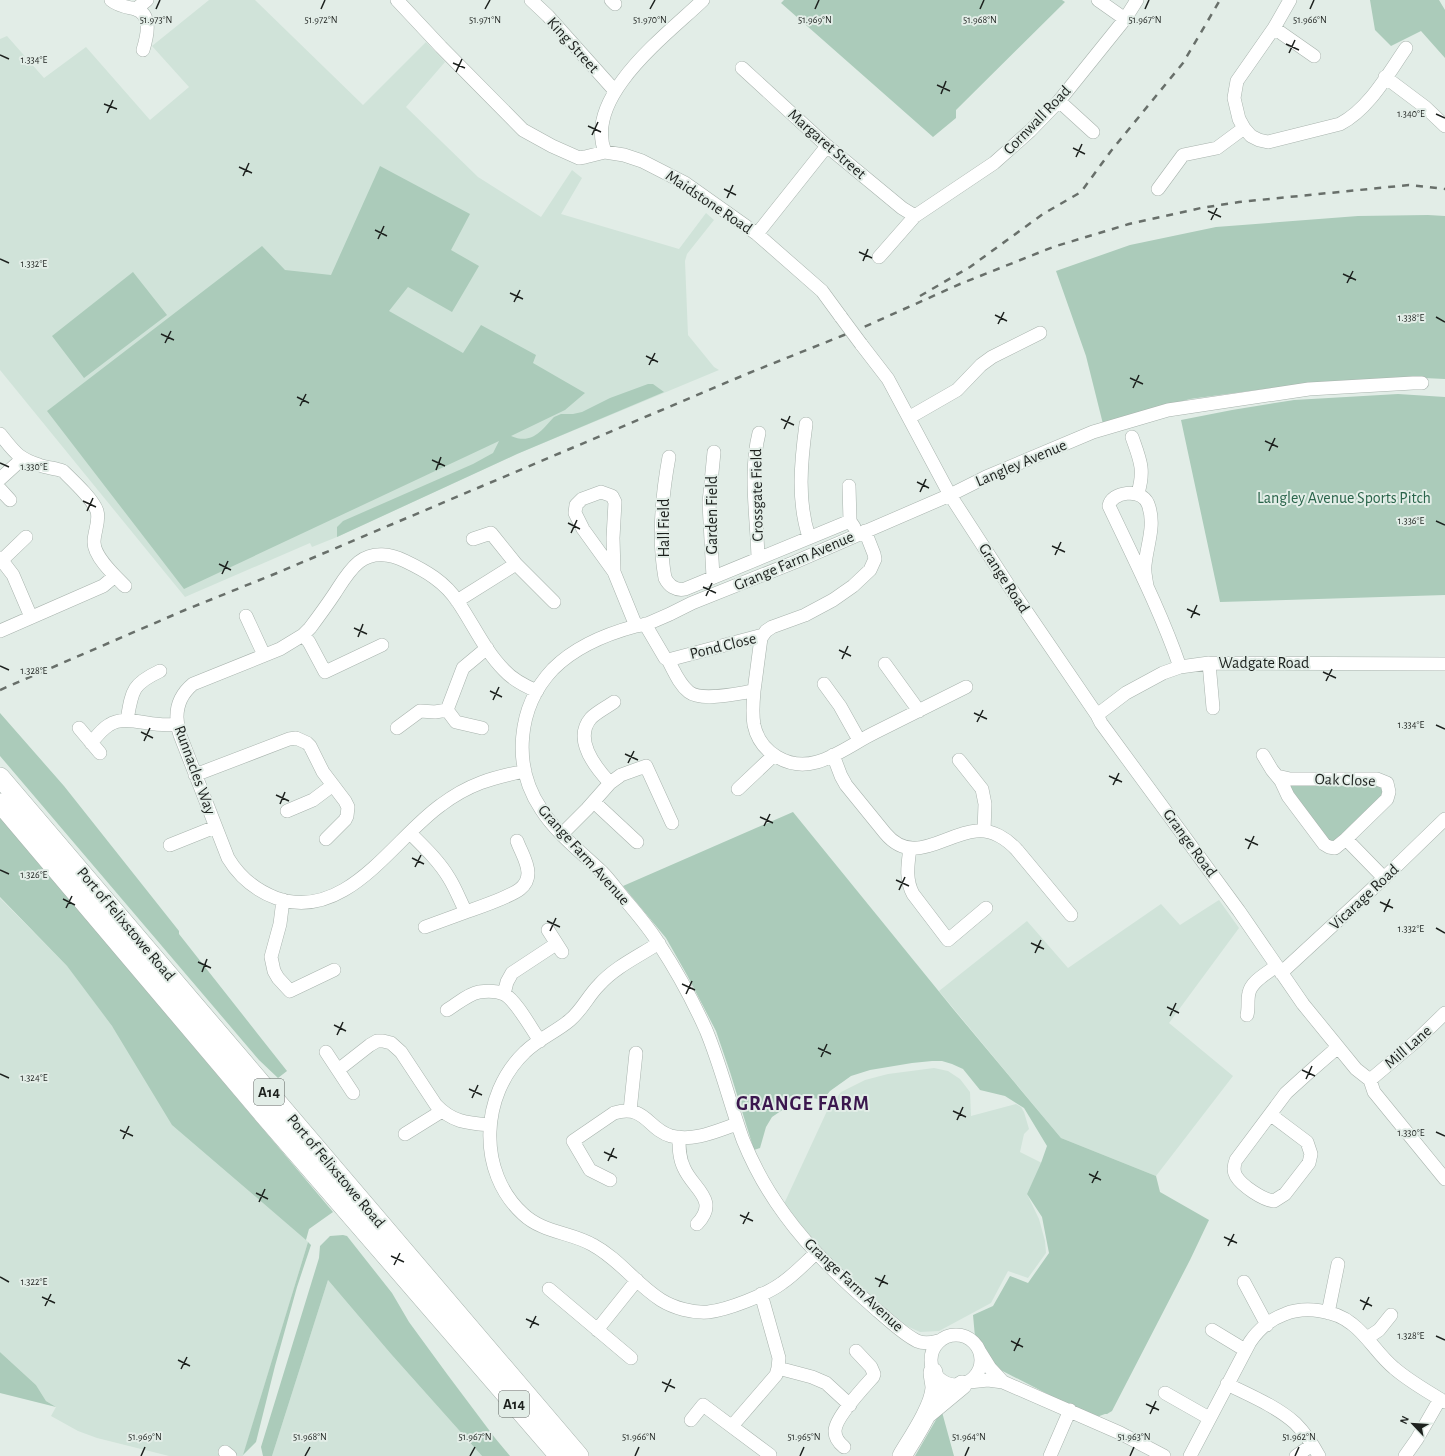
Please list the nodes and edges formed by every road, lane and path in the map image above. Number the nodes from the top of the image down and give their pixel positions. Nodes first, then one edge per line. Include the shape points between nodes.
1 (111, 0) edge
2 (147, 0) edge
3 (397, 0) edge
4 (530, 0) edge
5 (703, 0) edge
6 (1098, 0) edge
7 (1137, 0) edge
8 (1290, 0) edge
9 (136, 9) junction
10 (1125, 19) junction
11 (1274, 28) junction
12 (1406, 48) dead end
13 (143, 50) dead end
14 (1314, 56) dead end
15 (742, 68) dead end
16 (1385, 77) junction
17 (615, 91) junction
18 (1059, 101) junction
19 (1445, 126) edge
20 (1244, 128) junction
21 (1093, 132) dead end
22 (827, 146) junction
23 (605, 152) junction
24 (1158, 189) dead end
25 (915, 216) junction
26 (757, 234) junction
27 (879, 257) dead end
28 (1040, 333) dead end
29 (1422, 384) dead end
30 (910, 418) junction
31 (806, 424) dead end
32 (759, 433) dead end
33 (0, 434) edge
34 (1132, 437) dead end
35 (714, 452) dead end
36 (669, 457) dead end
37 (22, 459) junction
38 (0, 479) edge
39 (849, 486) dead end
40 (0, 489) edge
41 (1138, 493) junction
42 (950, 495) junction
43 (10, 500) dead end
44 (850, 521) junction
45 (861, 533) junction
46 (26, 537) dead end
47 (809, 537) junction
48 (473, 539) dead end
49 (758, 558) junction
50 (1, 559) edge
51 (516, 564) junction
52 (614, 572) junction
53 (115, 576) junction
54 (713, 577) junction
55 (126, 586) dead end
56 (1147, 586) junction
57 (683, 589) junction
58 (458, 601) junction
59 (554, 602) dead end
60 (692, 603) junction
61 (246, 616) dead end
62 (31, 617) junction
63 (641, 625) junction
64 (0, 631) edge
65 (303, 635) junction
66 (763, 635) junction
67 (382, 646) dead end
68 (487, 648) junction
69 (264, 655) junction
70 (668, 660) junction
71 (1209, 663) junction
72 (885, 664) dead end
73 (1445, 664) edge
74 (1180, 667) junction
75 (160, 671) dead end
76 (824, 684) dead end
77 (966, 687) dead end
78 (537, 691) junction
79 (754, 692) junction
80 (614, 702) dead end
81 (1213, 708) dead end
82 (446, 710) junction
83 (919, 710) junction
84 (1097, 714) junction
85 (127, 720) junction
86 (176, 724) junction
87 (79, 728) dead end
88 (397, 728) dead end
89 (482, 728) dead end
90 (859, 740) junction
91 (91, 743) junction
92 (100, 753) dead end
93 (774, 755) junction
94 (833, 755) junction
95 (1263, 755) dead end
96 (959, 760) dead end
97 (525, 771) junction
98 (195, 775) junction
99 (1277, 776) junction
100 (0, 777) edge
101 (610, 783) junction
102 (334, 786) junction
103 (738, 789) dead end
104 (594, 802) junction
105 (0, 803) edge
106 (287, 811) dead end
107 (1445, 819) edge
108 (672, 823) dead end
109 (215, 827) junction
110 (984, 831) junction
111 (410, 833) junction
112 (562, 834) junction
113 (326, 839) dead end
114 (1346, 839) junction
115 (517, 841) dead end
116 (636, 842) dead end
117 (170, 845) dead end
118 (910, 848) junction
119 (1384, 878) junction
120 (283, 900) junction
121 (986, 908) dead end
122 (466, 912) junction
123 (1071, 915) dead end
124 (425, 927) dead end
125 (548, 930) dead end
126 (659, 943) junction
127 (334, 970) dead end
128 (1279, 970) junction
129 (504, 994) junction
130 (447, 1010) dead end
131 (1247, 1015) dead end
132 (1444, 1016) edge
133 (540, 1041) junction
134 (1338, 1047) junction
135 (326, 1052) dead end
136 (636, 1054) dead end
137 (338, 1070) junction
138 (1370, 1080) junction
139 (353, 1093) dead end
140 (442, 1111) junction
141 (630, 1111) junction
142 (1271, 1115) junction
143 (737, 1124) junction
144 (490, 1125) junction
145 (405, 1134) dead end
146 (679, 1137) junction
147 (1445, 1179) edge
148 (610, 1180) dead end
149 (697, 1224) dead end
150 (816, 1253) junction
151 (1338, 1264) dead end
152 (637, 1280) junction
153 (1244, 1282) dead end
154 (549, 1289) dead end
155 (761, 1294) junction
156 (1328, 1312) junction
157 (1391, 1314) dead end
158 (1267, 1325) junction
159 (597, 1330) junction
160 (1212, 1330) dead end
161 (1367, 1338) junction
162 (938, 1341) junction
163 (918, 1342) junction
164 (1245, 1350) junction
165 (856, 1351) dead end
166 (980, 1352) junction
167 (468, 1353) junction
168 (631, 1358) dead end
169 (778, 1368) junction
170 (932, 1368) junction
171 (1003, 1382) junction
172 (965, 1383) junction
173 (1227, 1384) junction
174 (1165, 1394) dead end
175 (1442, 1400) edge
176 (850, 1405) junction
177 (537, 1407) junction
178 (1070, 1410) junction
179 (925, 1416) junction
180 (1209, 1418) junction
181 (691, 1420) dead end
182 (732, 1426) junction
183 (1312, 1445) junction
184 (844, 1447) dead end
185 (770, 1455) dead end
186 (544, 1456) edge
187 (559, 1456) edge
188 (579, 1456) edge
189 (593, 1456) edge
190 (902, 1456) edge
191 (1050, 1456) edge
192 (1164, 1456) edge
193 (1190, 1456) edge
194 (1296, 1456) edge
195 (1319, 1456) edge
196 (1405, 1456) edge

1 - 9 street
2 - 9 street
3 - 23 street, Maidstone Road via 523,130 579,158
4 - 17 street, King Street via 548,16
5 - 17 street via 640,60
6 - 10 street
7 - 10 street, Cornwall Road
8 - 11 street
9 - 13 street via 142,12 146,19 148,30
10 - 18 street, Cornwall Road
11 - 14 street
11 - 20 street via 1237,80 1235,103
12 - 16 street
15 - 22 street, Margaret Street
16 - 19 street via 1425,107
16 - 20 street via 1360,110 1340,124 1271,142 1255,138
17 - 23 street via 602,124 601,138
18 - 21 street
18 - 25 street, Cornwall Road via 994,163
20 - 24 street via 1217,148 1183,155
22 - 25 street, Margaret Street
22 - 26 street
23 - 26 street, Maidstone Road via 624,155 661,170 694,189
25 - 27 street, Cornwall Road
26 - 30 street, Maidstone Road, bridge via 822,291 888,379
28 - 30 street via 992,357 957,390
29 - 42 street, Langley Avenue via 1309,389 1168,410 1093,432
30 - 42 street, Maidstone Road
31 - 47 street via 802,504
32 - 49 street, Crossgate Field via 754,468
33 - 37 street
34 - 41 street via 1142,470
35 - 54 street, Garden Field via 709,503
36 - 57 street, Hall Field via 662,506 664,571 671,586
37 - 38 street
37 - 53 street via 63,471 94,505 98,519 94,542 96,551
39 - 44 street
40 - 43 street
41 - 56 street via 1147,502 1151,518 1145,567
41 - 56 street via 1116,497 1109,506
42 - 45 street, Grange Farm Avenue
42 - 84 street, Grange Road via 1008,586
44 - 45 street
44 - 47 street, Grange Farm Avenue
45 - 60 street, Grange Farm Avenue
45 - 66 street via 874,554 874,563 870,570 833,600 805,615 772,627
46 - 50 street
47 - 49 street, Grange Farm Avenue
48 - 51 street via 491,533
49 - 54 street, Grange Farm Avenue
50 - 62 street via 13,575
51 - 58 street
51 - 59 street
52 - 52 street via 583,529 575,513 576,505 582,499 601,492 612,496 615,502
52 - 63 street, Pond Close
53 - 55 street
53 - 62 street via 103,586
54 - 57 street, Grange Farm Avenue
56 - 74 street
57 - 60 street
58 - 65 street, Runnacles Way via 437,579 416,566 391,555 373,556 354,566
58 - 68 street, Runnacles Way
60 - 63 street, Grange Farm Avenue
61 - 69 street
62 - 64 street
63 - 70 street, Pond Close
63 - 78 street, Grange Farm Avenue via 599,638 570,654 550,673
65 - 67 street via 325,672
65 - 69 street, Runnacles Way via 292,643
66 - 70 street, Pond Close
66 - 79 street, Pond Close
68 - 78 street, Runnacles Way via 510,676
68 - 82 street via 463,668
69 - 86 street, Runnacles Way via 192,684 180,701
70 - 79 street, Pond Close via 677,678 693,694 708,696
71 - 73 street, Wadgate Road
71 - 74 street, Wadgate Road
71 - 81 street
72 - 83 street
74 - 84 street, Wadgate Road via 1138,685
75 - 85 street via 145,678 134,690
76 - 90 street
77 - 83 street
78 - 97 street, Grange Farm Avenue via 523,733
79 - 93 street via 755,730 761,742
80 - 101 street via 593,716 584,737 593,762
82 - 88 street via 420,711
82 - 89 street via 456,722
83 - 90 street
84 - 128 street, Grange Road via 1100,723 1239,911
85 - 86 street via 156,725
85 - 91 street via 108,725
86 - 98 street, Runnacles Way
87 - 91 street
90 - 94 street
91 - 92 street
93 - 94 street via 783,760 802,764 817,762
93 - 103 street
94 - 118 street via 843,780 885,833 892,840
95 - 99 street, Oak Close
96 - 110 street via 982,789 985,804
97 - 111 street, Runnacles Way via 486,780 463,790 432,812
97 - 112 street, Grange Farm Avenue via 530,791 551,823
98 - 102 street via 296,738 310,746 318,766
98 - 109 street, Runnacles Way
99 - 114 street, Oak Close via 1288,796 1324,844 1335,848
99 - 114 street, Oak Close via 1290,779 1377,779 1386,783 1389,792 1387,799
100 - 177 highway, Port of Felixstowe Road / A14
101 - 104 street
101 - 108 street via 621,775 646,766
102 - 106 street via 313,800
102 - 113 street via 345,801 348,812
104 - 112 street
104 - 116 street
105 - 167 highway, Port of Felixstowe Road / A14
107 - 119 street, Vicarage Road
109 - 117 street
109 - 120 street, Runnacles Way via 228,858 241,876 260,890
110 - 118 street via 968,832 924,848
110 - 123 street via 1000,836 1012,844
111 - 120 street, Runnacles Way via 367,874 339,894 300,904
111 - 122 street via 444,870
112 - 126 street, Grange Farm Avenue via 603,874
114 - 119 street
115 - 122 street via 527,868 528,877 525,884 514,893
118 - 121 street via 907,875 912,894 948,940
119 - 128 street, Vicarage Road
120 - 127 street via 280,924 271,957 278,978 290,991
122 - 124 street
125 - 129 street via 559,948 512,973
126 - 133 street via 603,980 572,1018
126 - 143 street, Grange Farm Avenue via 706,1030
128 - 131 street, Vicarage Road via 1258,981 1251,988 1248,993
128 - 134 street, Grange Road
129 - 130 street via 479,992
129 - 133 street
132 - 138 street, Mill Lane
133 - 144 street via 511,1067 495,1100
134 - 138 street, Grange Road via 1356,1069
134 - 142 street via 1286,1093
135 - 137 street
136 - 141 street
137 - 139 street
137 - 140 street via 370,1044 377,1041 391,1043 401,1052
138 - 147 street, Grange Road via 1374,1092
140 - 144 street via 455,1120
140 - 145 street
141 - 146 street via 643,1116 662,1131
141 - 148 street via 614,1113 573,1141 590,1170
142 - 142 street via 1238,1156 1234,1168 1236,1176 1244,1183 1266,1199 1274,1201 1285,1194 1309,1164 1311,1154 1307,1142
143 - 146 street via 699,1136
143 - 150 street, Grange Farm Avenue via 750,1158 763,1182 784,1215
144 - 152 street via 490,1147 496,1175 517,1208 538,1225 599,1248
146 - 149 street via 680,1159 706,1200 705,1214
150 - 155 street via 782,1283
150 - 163 street, Grange Farm Avenue via 871,1305
151 - 156 street
152 - 155 street via 662,1300 692,1311 708,1312
152 - 159 street
153 - 158 street
154 - 159 street
155 - 169 street via 779,1358
156 - 158 street via 1315,1310 1286,1313
156 - 161 street via 1350,1322
157 - 161 street via 1379,1330
158 - 164 street via 1255,1335
159 - 168 street
160 - 164 street
161 - 175 street via 1395,1369
162 - 163 street, Grange Farm Avenue via 930,1344
162 - 166 street via 956,1334 965,1336
162 - 170 street via 932,1352
163 - 170 street, Grange Farm Avenue
164 - 173 street
165 - 176 street via 874,1374
166 - 171 street
166 - 172 street via 981,1365 974,1377
167 - 186 highway via 500,1400
167 - 187 highway, Port of Felixstowe Road / A14
169 - 176 street via 826,1383
169 - 182 street via 776,1375
170 - 172 street via 938,1379 945,1383
170 - 179 highway via 934,1394
171 - 172 street via 988,1380
171 - 178 street
172 - 179 highway
173 - 180 street
173 - 183 street via 1286,1416 1300,1428
174 - 180 street
175 - 196 street
176 - 184 street via 840,1418 835,1431 839,1443
177 - 188 highway, Port of Felixstowe Road / A14
177 - 189 highway
178 - 191 street
178 - 192 street
179 - 190 highway
180 - 193 street
181 - 182 street via 702,1405
182 - 185 street
183 - 194 street
183 - 195 street

